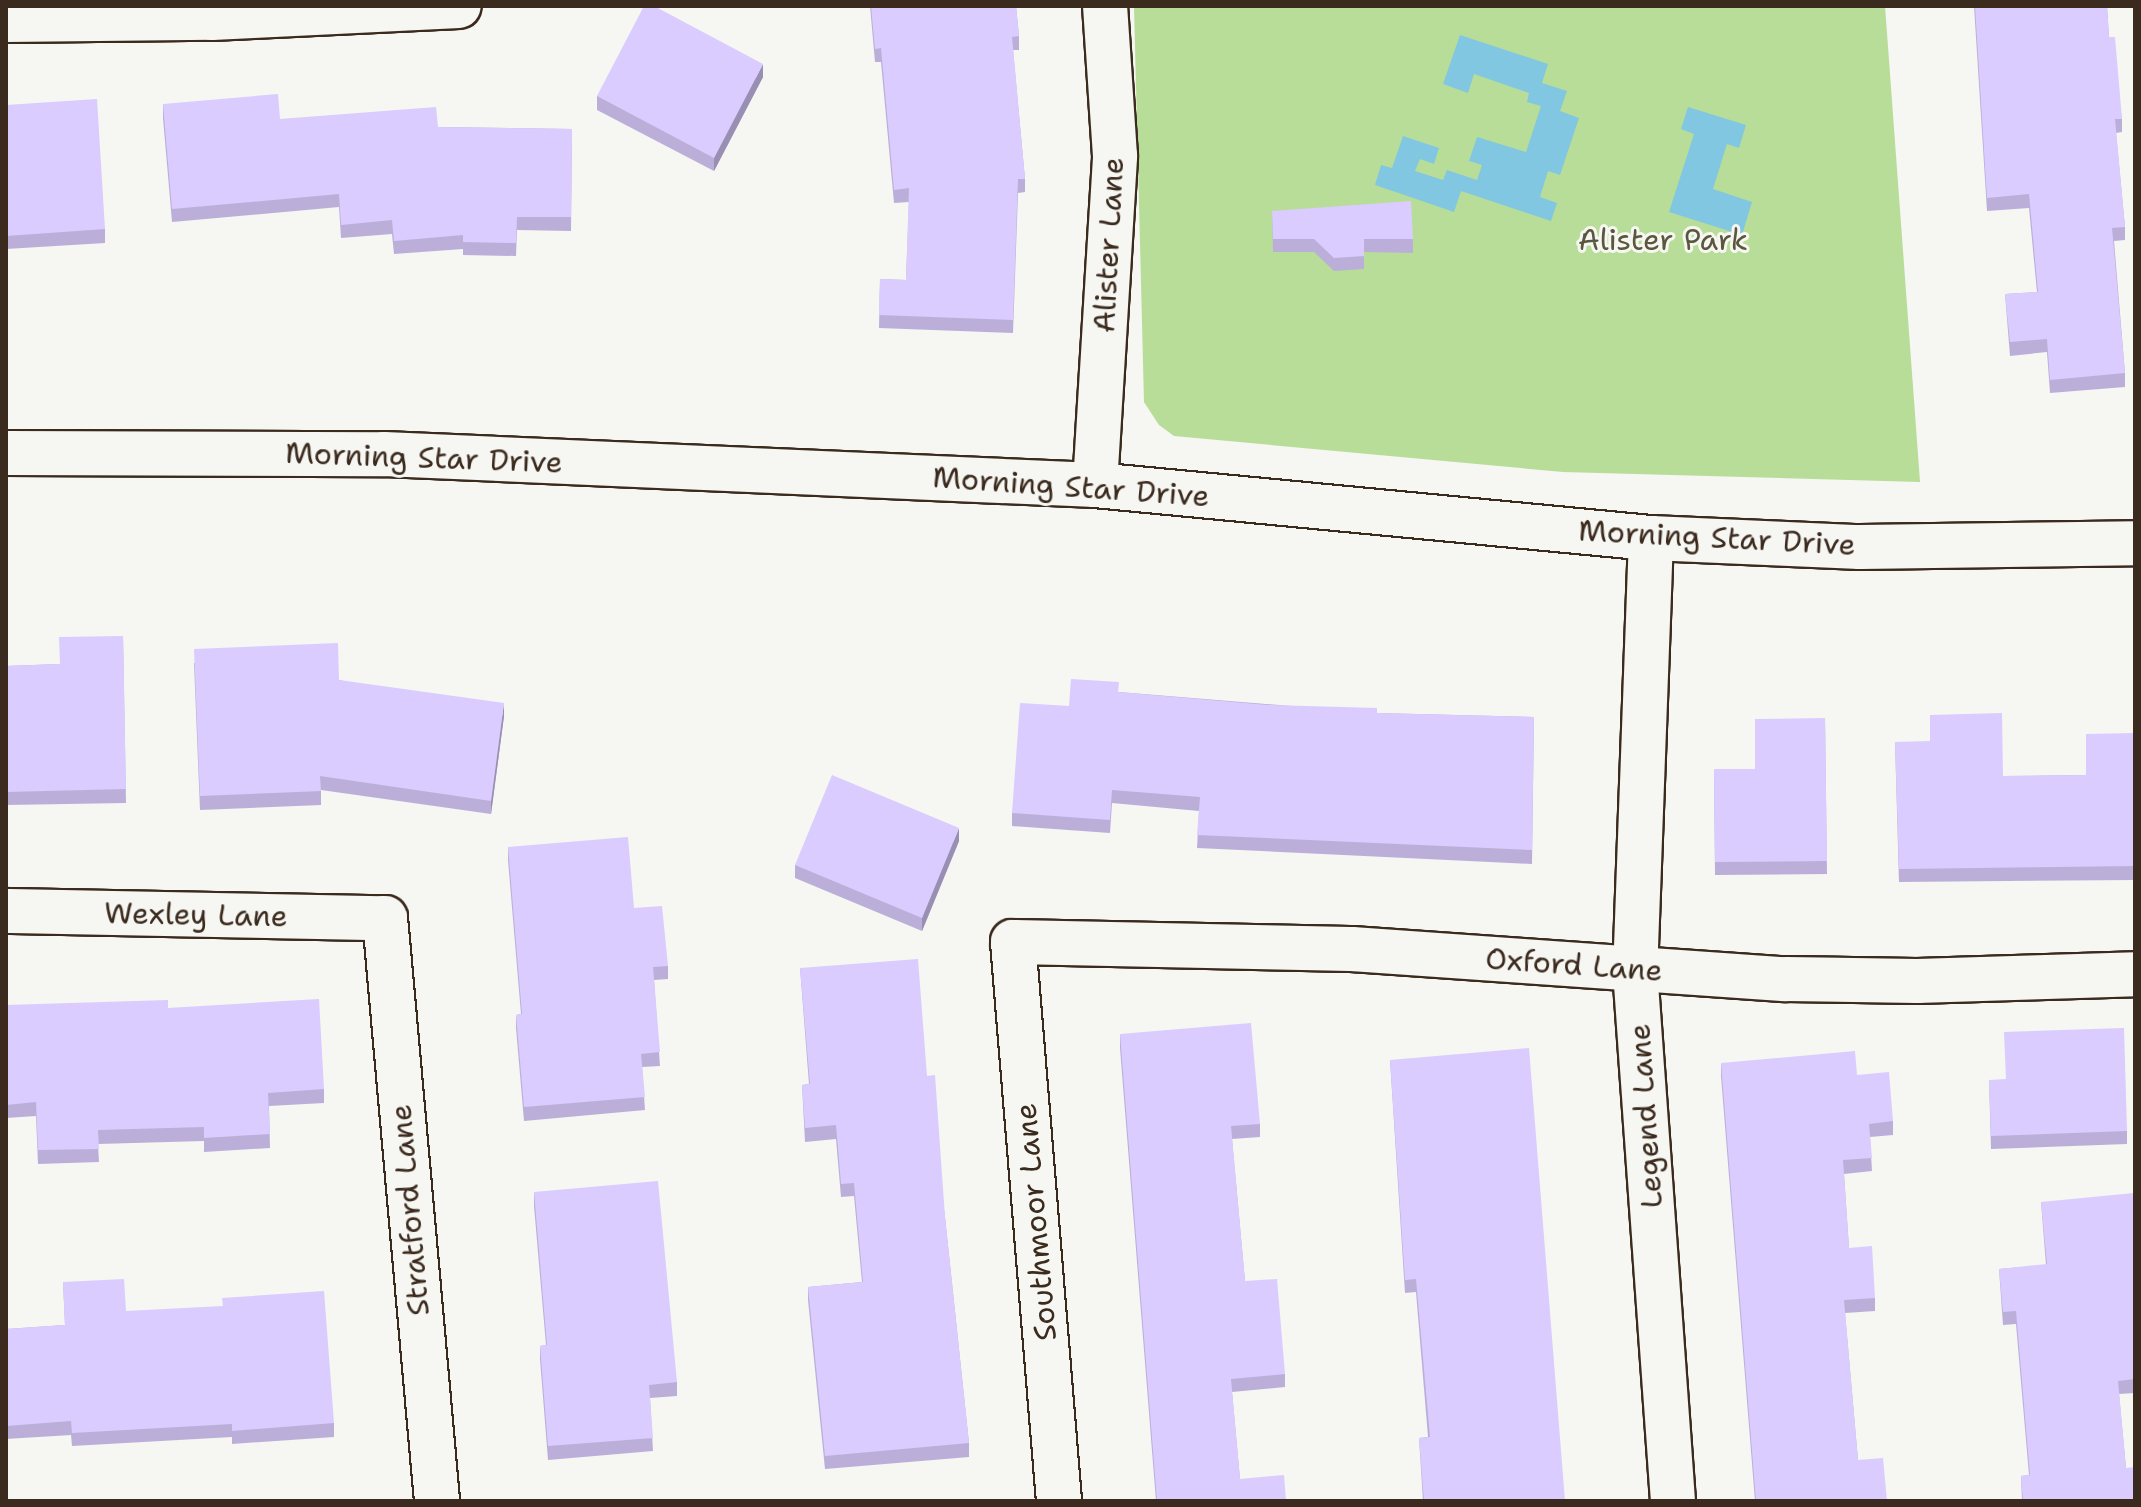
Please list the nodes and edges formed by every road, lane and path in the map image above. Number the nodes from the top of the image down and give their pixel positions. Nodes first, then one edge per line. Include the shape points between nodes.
1 (459, 6) edge
2 (1105, 6) edge
3 (6, 20) edge
4 (6, 453) edge
5 (1095, 485) junction
6 (1651, 538) junction
7 (2135, 543) edge
8 (6, 911) edge
9 (385, 918) joint
10 (1013, 942) joint
11 (1635, 970) junction
12 (2135, 974) edge
13 (437, 1501) edge
14 (1059, 1501) edge
15 (1673, 1501) edge

1 - 3 street via 212,18
2 - 5 street, Alister Lane via 1115,156
4 - 5 street, Morning Star Drive via 384,454
5 - 6 street, Morning Star Drive
6 - 7 street, Morning Star Drive via 1860,547
6 - 11 street, Legend Lane
8 - 9 street, Wexley Lane
9 - 13 street, Stratford Lane
10 - 11 street, Oxford Lane via 1352,949
10 - 14 street, Southmoor Lane
11 - 12 street, Oxford Lane via 1917,981
11 - 15 street, Legend Lane

